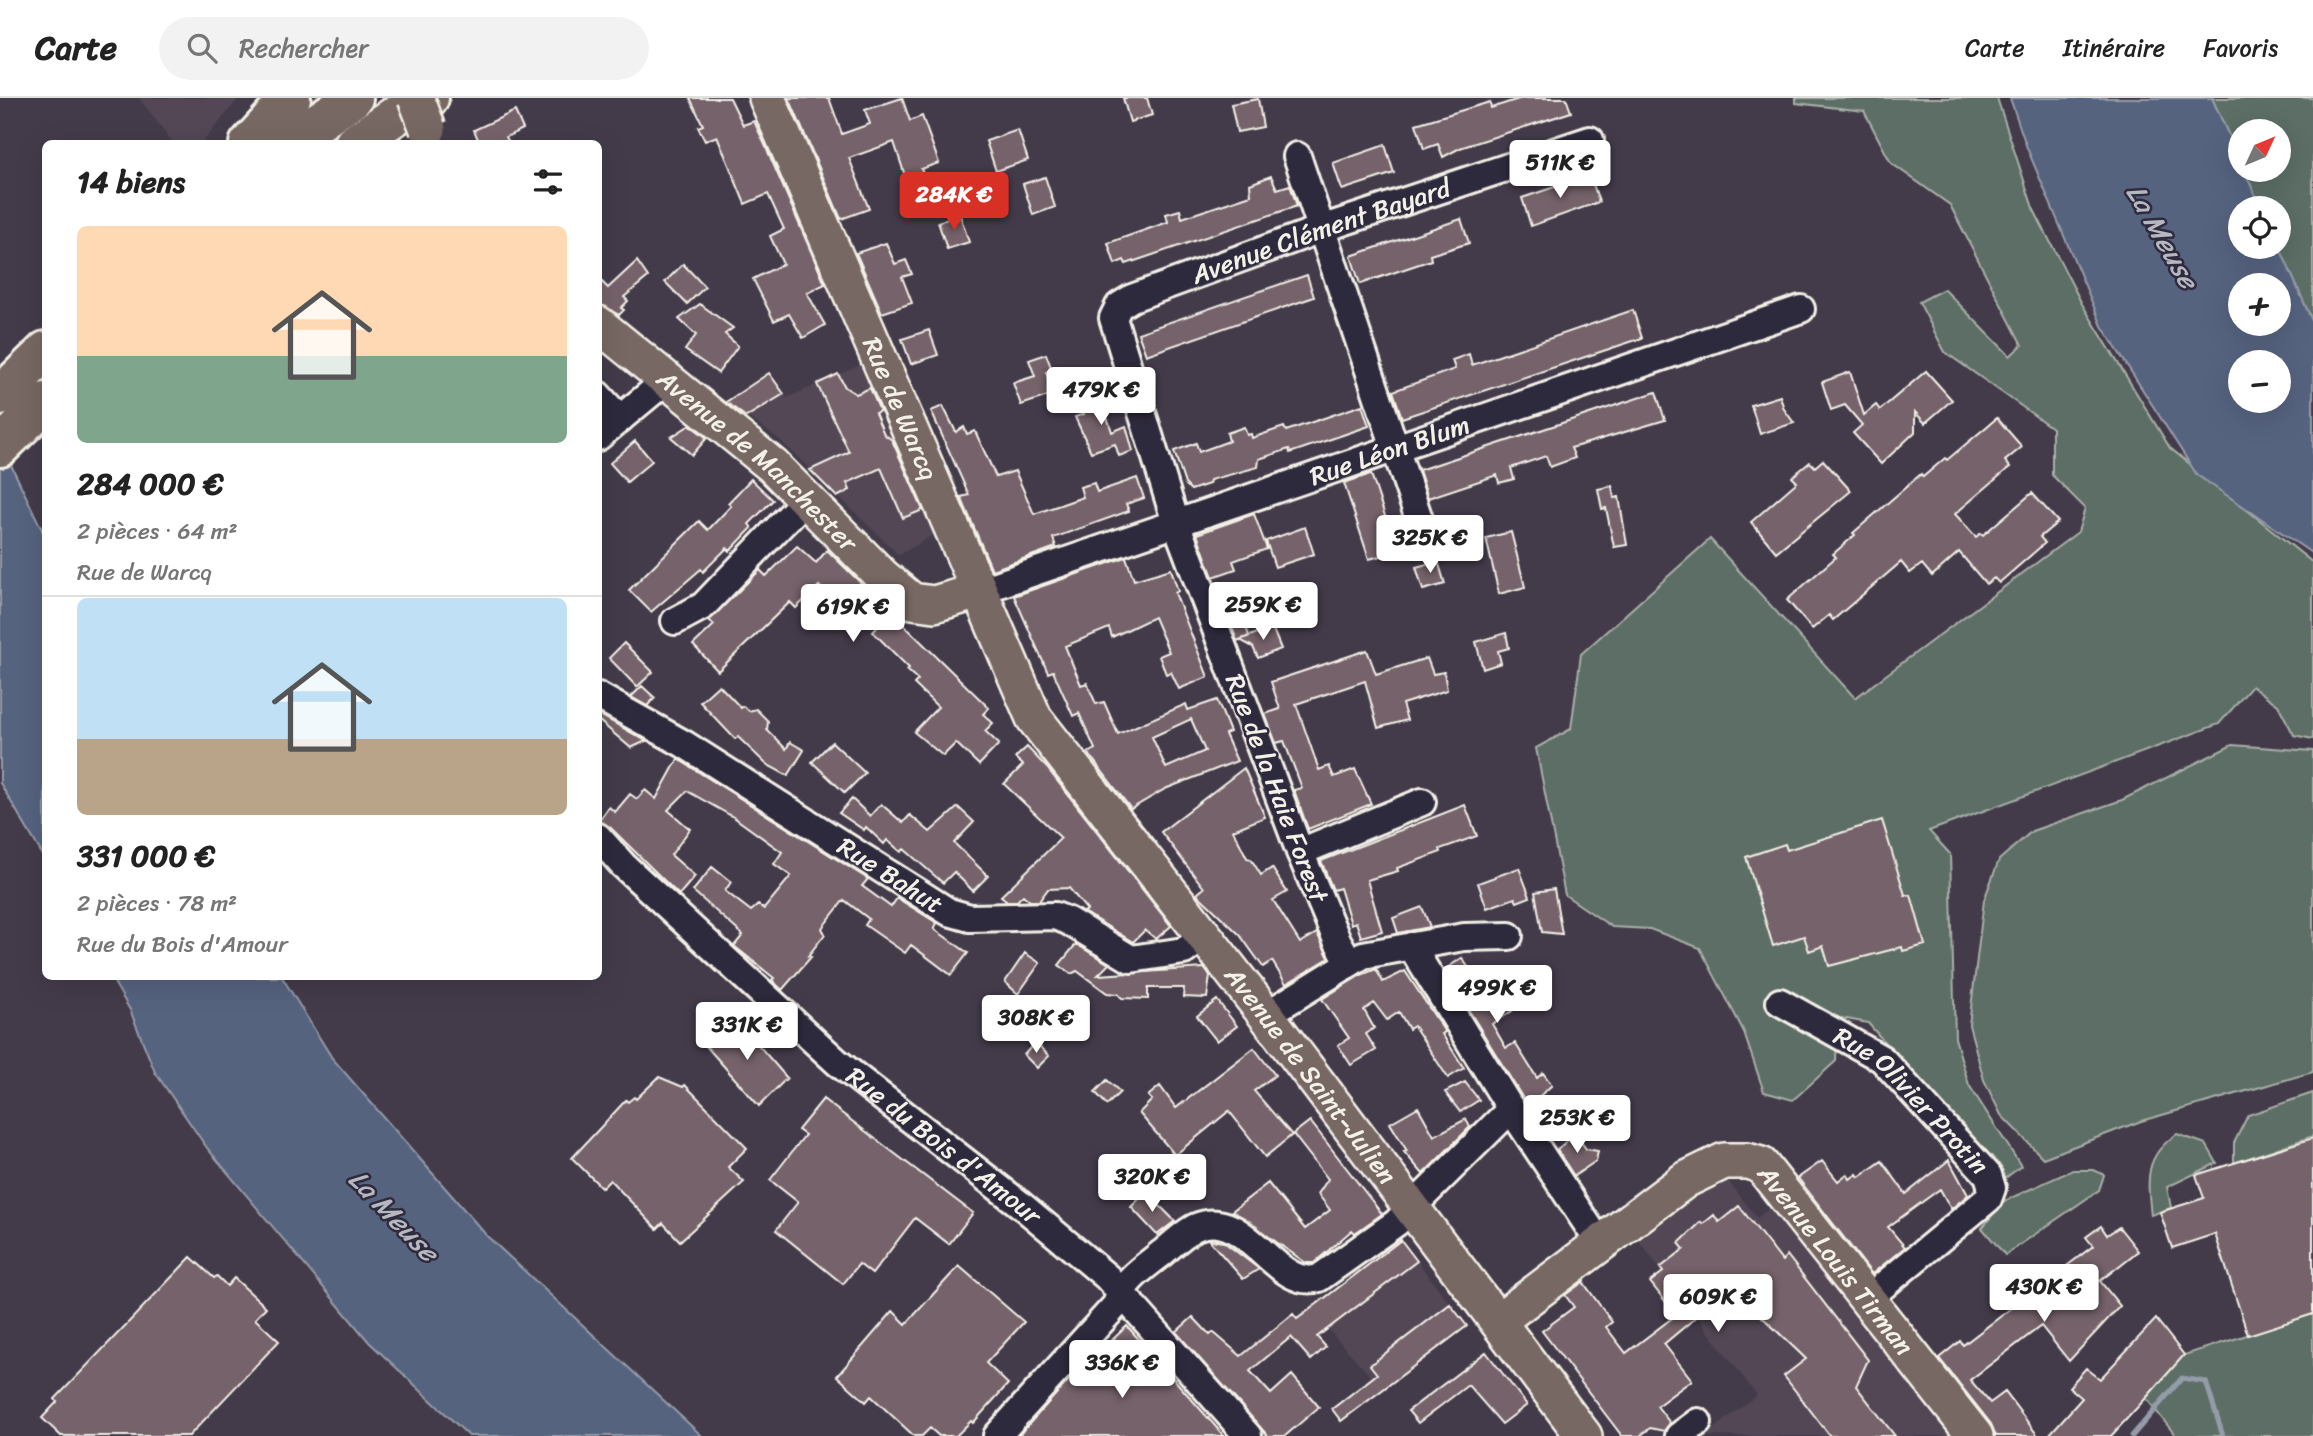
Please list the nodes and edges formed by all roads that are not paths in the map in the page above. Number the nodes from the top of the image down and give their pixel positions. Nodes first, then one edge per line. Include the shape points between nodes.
1 (291, 98) edge
2 (353, 98) edge
3 (767, 98) edge
4 (427, 117) edge
5 (253, 140) edge
6 (292, 140) edge
7 (360, 140) edge
8 (1590, 140) dead end
9 (1297, 156) dead end
10 (1324, 228) junction
11 (1132, 298) joint
12 (1801, 309) dead end
13 (602, 327) edge
14 (41, 356) edge
15 (669, 379) junction
16 (0, 396) edge
17 (602, 400) edge
18 (42, 406) edge
19 (620, 419) junction
20 (602, 434) edge
21 (0, 447) edge
22 (1398, 450) junction
23 (807, 499) junction
24 (1420, 522) dead end
25 (1176, 523) junction
26 (979, 591) junction
27 (675, 621) dead end
28 (602, 698) edge
29 (1034, 718) joint
30 (1422, 802) dead end
31 (602, 840) edge
32 (1300, 852) junction
33 (1204, 936) junction
34 (1509, 936) dead end
35 (1411, 946) junction
36 (1350, 963) junction
37 (1780, 1002) dead end
38 (1266, 1015) junction
39 (1511, 1109) junction
40 (1412, 1208) junction
41 (1601, 1245) junction
42 (1120, 1292) junction
43 (1867, 1299) junction
44 (1498, 1321) junction
45 (997, 1436) edge
46 (1248, 1436) edge
47 (1584, 1436) edge
48 (1975, 1436) edge

1 - 5 highway
2 - 6 highway
3 - 26 main road, Rue de Warcq
4 - 7 highway via 399,113
8 - 10 street, Avenue Clément Bayard
9 - 10 street
10 - 11 street, Avenue Clément Bayard
10 - 22 street
11 - 25 street, Rue de la Haie Forest via 1119,306 1113,318
12 - 22 street, Rue Léon Blum
13 - 15 main road, Avenue de Manchester
14 - 16 highway
15 - 19 street
15 - 23 main road, Avenue de Manchester
17 - 19 street
18 - 21 highway
19 - 20 street
22 - 24 street
22 - 25 street, Rue Léon Blum
23 - 26 main road, Avenue de Manchester via 883,578 912,601 934,604
23 - 27 street via 703,606
25 - 26 street, Rue Léon Blum
25 - 32 street, Rue de la Haie Forest
26 - 29 main road, Rue de Warcq
28 - 33 street, Rue Bahut via 684,744 950,912 970,918 1055,916 1131,958 1184,951
29 - 33 main road, Avenue de Saint-Julien
30 - 32 street
31 - 42 street, Rue du Bois d'Amour via 837,1062 1021,1205
32 - 36 street, Rue de la Haie Forest
33 - 38 main road, Avenue de Saint-Julien
34 - 35 street via 1464,937
35 - 36 street via 1363,955
35 - 39 street
36 - 38 street
37 - 43 street, Rue Olivier Protin via 1882,1059 1988,1175 1992,1188 1988,1199
38 - 40 main road, Avenue de Saint-Julien
39 - 40 street
39 - 41 street
40 - 42 street via 1308,1282 1294,1277 1223,1224 1197,1226 1130,1278
40 - 44 main road, Avenue de Saint-Julien
41 - 43 main road, Avenue Louis Tirman via 1685,1180 1724,1160 1747,1160 1761,1165
41 - 44 main road, Avenue Louis Tirman
42 - 45 street via 1116,1305
42 - 46 street, Rue du Bois d'Amour
43 - 48 main road, Avenue Louis Tirman
44 - 47 main road, Avenue de Saint-Julien

